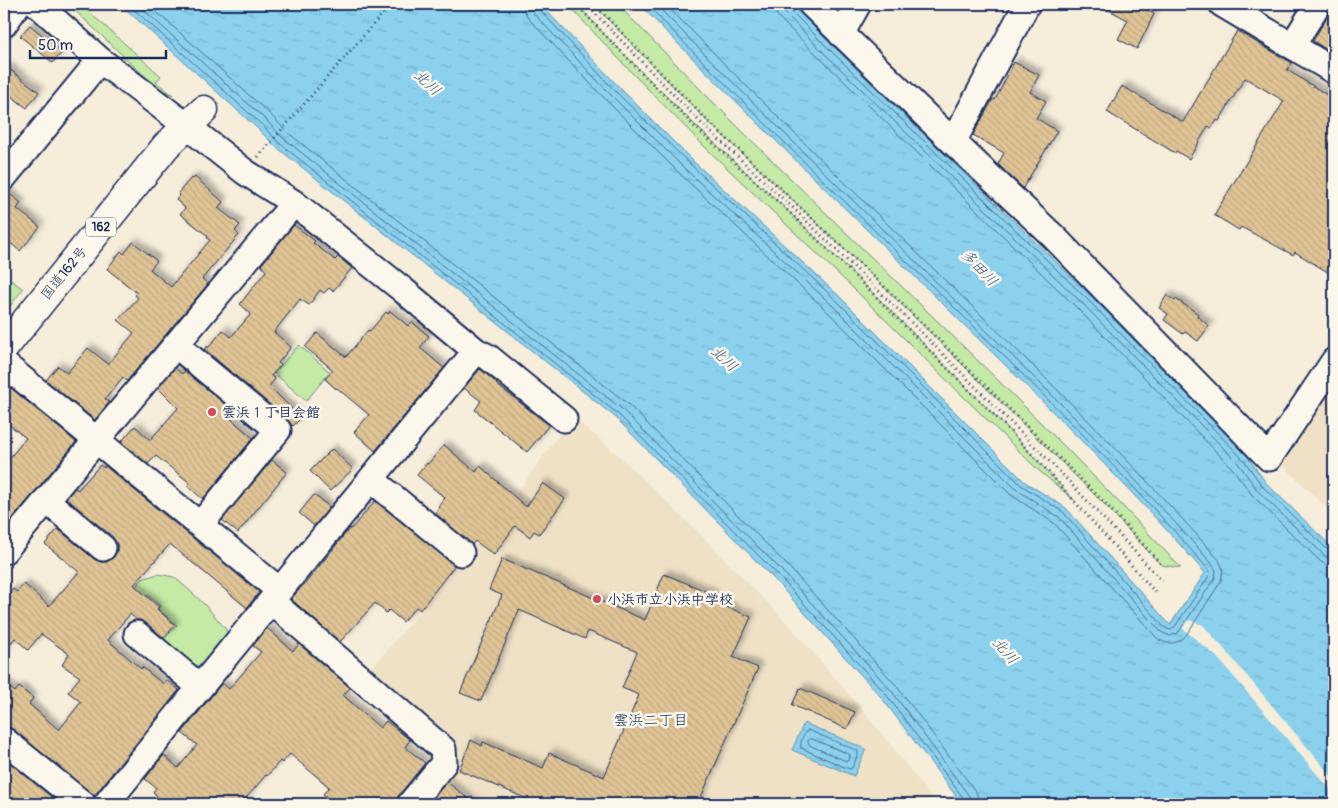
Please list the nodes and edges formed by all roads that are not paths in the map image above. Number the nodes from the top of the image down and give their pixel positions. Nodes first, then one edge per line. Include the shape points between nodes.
1 (18, 4) edge
2 (37, 4) edge
3 (811, 4) edge
4 (858, 4) edge
5 (1027, 4) edge
6 (1222, 4) edge
7 (1318, 4) edge
8 (4, 24) edge
9 (841, 34) junction
10 (1292, 46) junction
11 (100, 60) junction
12 (1334, 71) edge
13 (196, 118) junction
14 (953, 142) junction
15 (4, 177) edge
16 (294, 203) junction
17 (176, 345) junction
18 (4, 348) edge
19 (476, 351) junction
20 (1334, 361) edge
21 (4, 364) edge
22 (564, 419) dead end
23 (96, 440) junction
24 (371, 479) junction
25 (46, 500) junction
26 (200, 525) junction
27 (102, 548) dead end
28 (4, 551) edge
29 (461, 553) dead end
30 (275, 596) junction
31 (137, 634) dead end
32 (200, 687) junction
33 (4, 740) edge
34 (83, 804) edge
35 (106, 804) edge
36 (410, 804) edge

1 - 8 street
2 - 11 street
3 - 9 street
4 - 9 street
5 - 14 street
6 - 10 street
7 - 10 street
9 - 14 street
10 - 12 street
11 - 13 street
11 - 15 street
13 - 16 street via 245,172
13 - 18 highway, 国道162号 / 162 via 166,146
14 - 20 street via 1054,238 1269,458
16 - 17 street
16 - 19 street
17 - 23 street
17 - 26 street via 278,430
19 - 22 street via 488,357
19 - 24 street
21 - 23 street
23 - 25 street
23 - 26 street
24 - 29 street
24 - 30 street
25 - 27 street
25 - 28 street
26 - 30 street
30 - 32 street
30 - 36 street via 443,749 444,763
31 - 32 street
32 - 35 street
33 - 34 street

